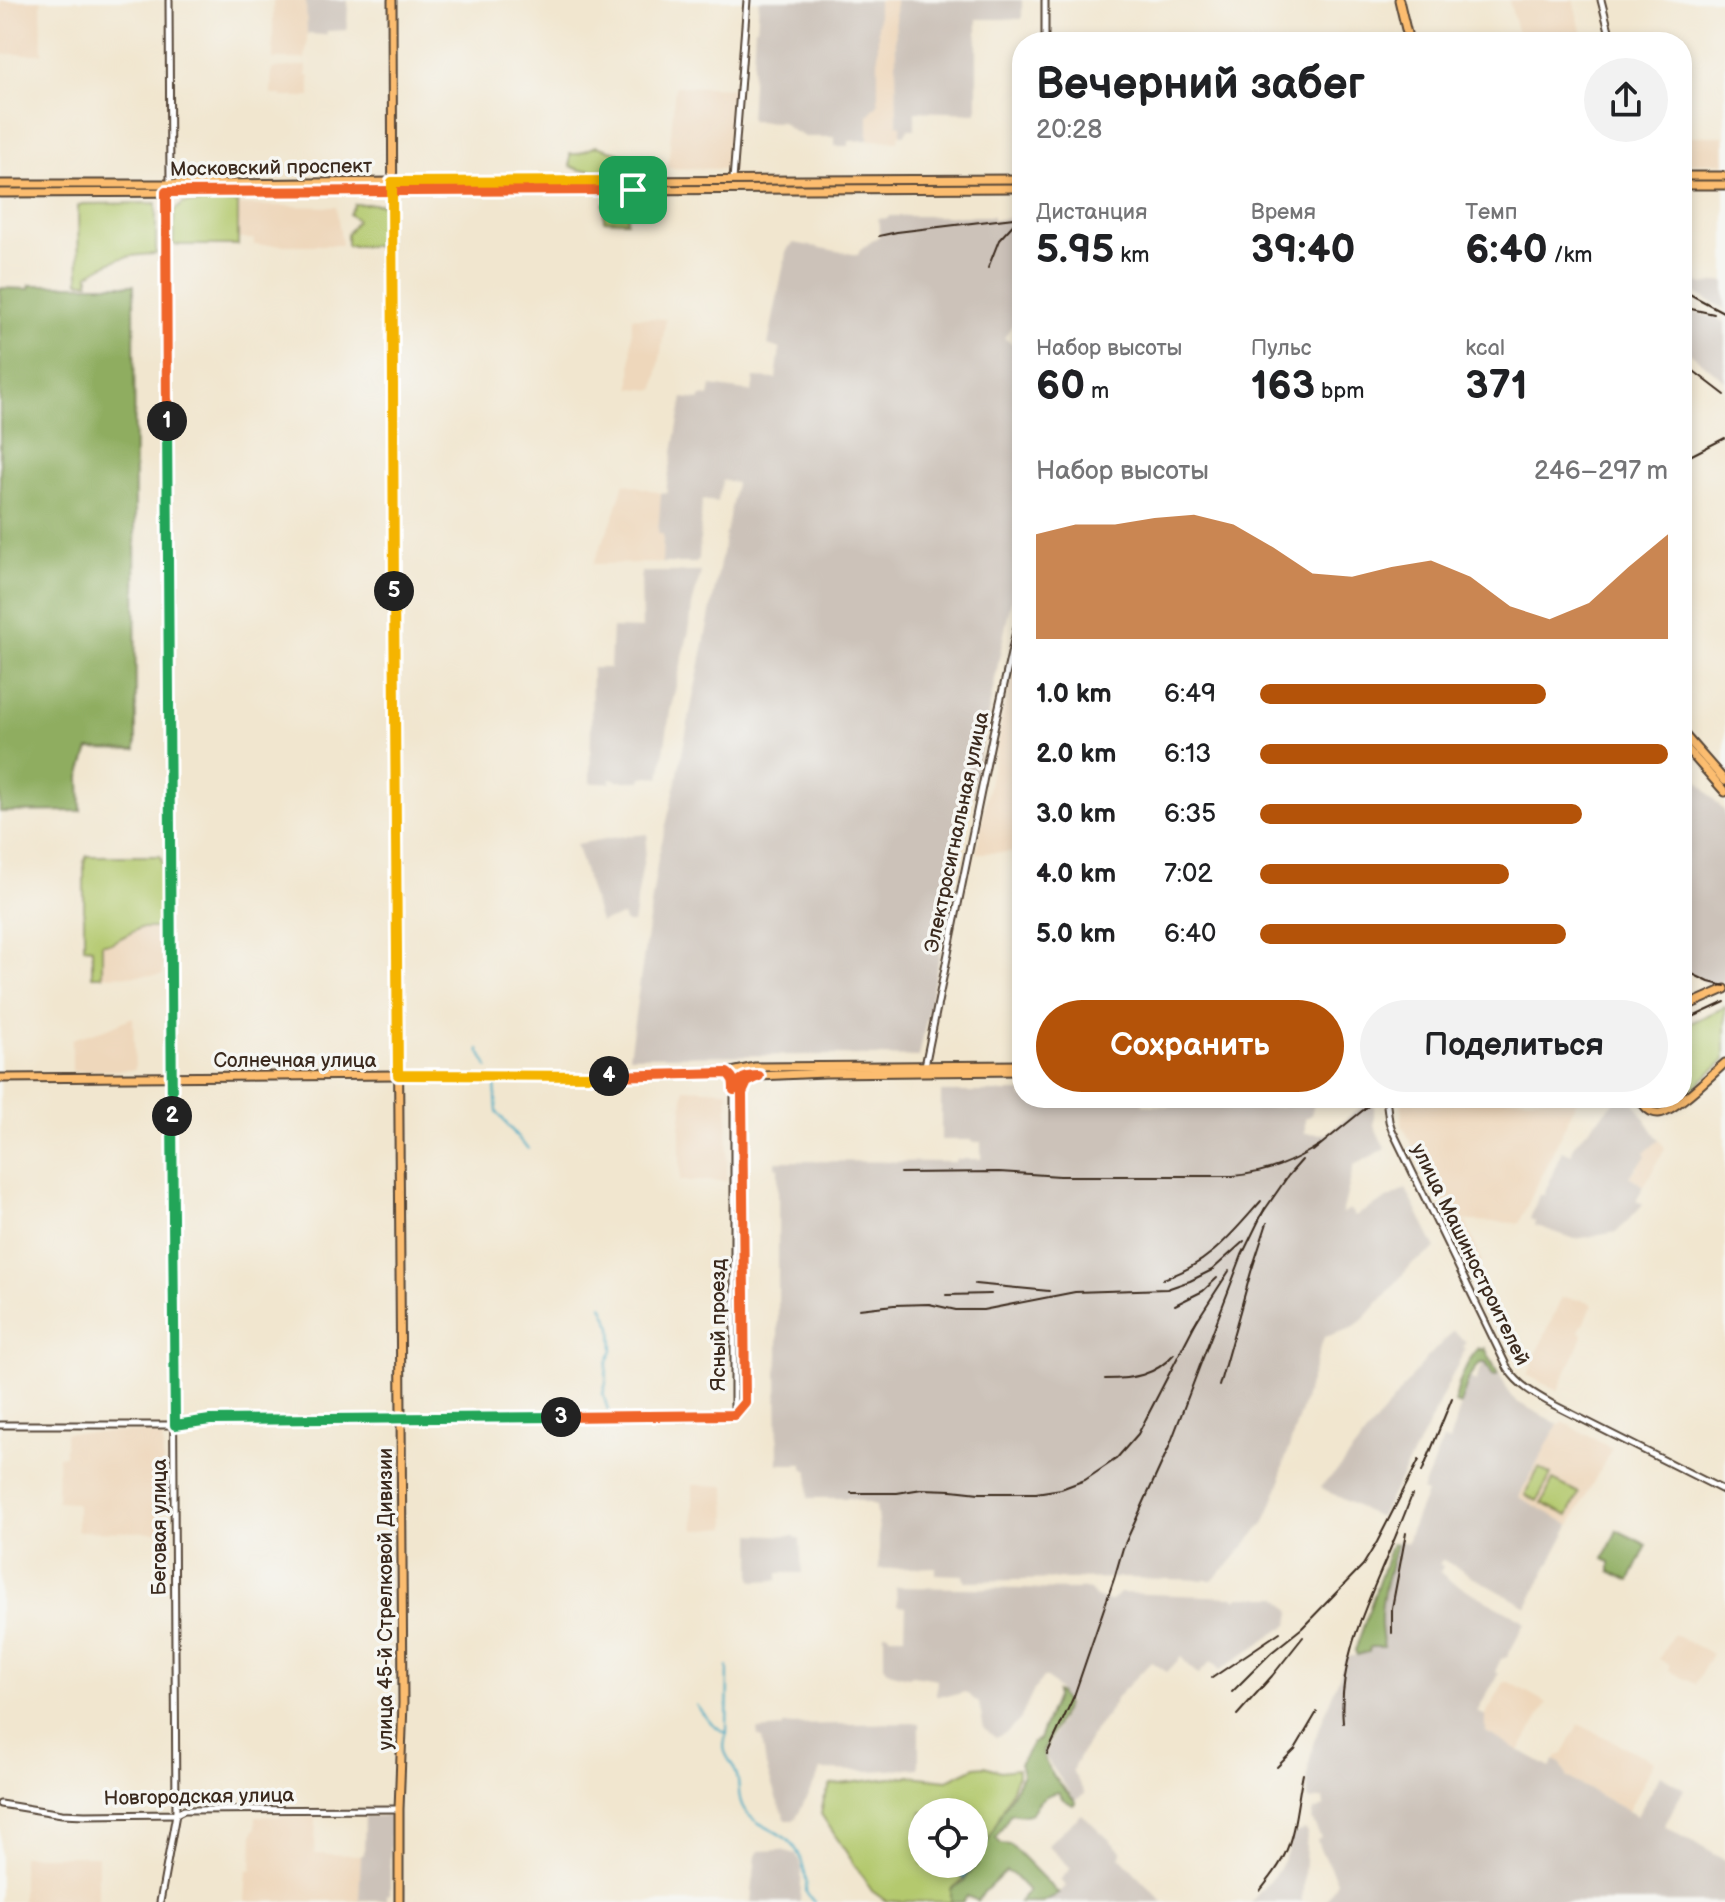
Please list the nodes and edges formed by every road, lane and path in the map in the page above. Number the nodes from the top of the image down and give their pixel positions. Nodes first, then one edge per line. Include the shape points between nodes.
1 (169, 0) edge
2 (392, 0) edge
3 (747, 0) edge
4 (1045, 0) edge
5 (1399, 0) edge
6 (1601, 0) edge
7 (1045, 32) edge
8 (1407, 32) edge
9 (1609, 32) edge
10 (1692, 176) edge
11 (1725, 176) edge
12 (1012, 179) edge
13 (733, 180) junction
14 (633, 181) junction
15 (0, 184) edge
16 (170, 184) junction
17 (1692, 185) edge
18 (1725, 185) edge
19 (392, 186) junction
20 (1012, 188) edge
21 (633, 190) junction
22 (166, 192) junction
23 (0, 193) edge
24 (1012, 649) edge
25 (1692, 743) edge
26 (1692, 754) edge
27 (1725, 781) edge
28 (1725, 792) edge
29 (1725, 989) edge
30 (1692, 1004) edge
31 (1725, 1063) edge
32 (1012, 1065) edge
33 (925, 1069) junction
34 (1012, 1071) edge
35 (727, 1073) junction
36 (398, 1075) junction
37 (171, 1076) junction
38 (759, 1076) junction
39 (0, 1078) edge
40 (734, 1090) junction
41 (1692, 1091) edge
42 (1387, 1108) edge
43 (1646, 1108) edge
44 (1672, 1108) edge
45 (734, 1363) junction
46 (744, 1377) junction
47 (734, 1415) junction
48 (401, 1418) junction
49 (0, 1425) edge
50 (175, 1425) junction
51 (1725, 1491) edge
52 (0, 1804) edge
53 (399, 1809) junction
54 (176, 1814) junction
55 (160, 1902) edge
56 (399, 1902) edge

1 - 16 street, Беговая улица
2 - 19 main road, улица 45-й Стрелковой Дивизии
3 - 13 street
4 - 7 street
5 - 8 main road
6 - 9 street
10 - 11 main road
12 - 13 main road, Московский проспект
13 - 14 main road, Московский проспект
14 - 19 main road, Московский проспект
14 - 21 main road
15 - 16 main road, Московский проспект
16 - 19 main road, Московский проспект
16 - 22 street, Беговая улица
17 - 18 main road
19 - 21 main road, Московский проспект
19 - 22 main road, Московский проспект
19 - 36 main road, улица 45-й Стрелковой Дивизии
20 - 21 main road, Московский проспект
22 - 23 main road, Московский проспект
22 - 37 street, Беговая улица
24 - 33 street, Электросигнальная улица
25 - 27 main road
26 - 28 main road
29 - 30 main road
31 - 41 main road
32 - 33 main road, Солнечная улица
33 - 34 main road, Солнечная улица
33 - 35 main road, Солнечная улица via 755,1067
33 - 38 main road, Солнечная улица
35 - 36 main road, Солнечная улица
35 - 40 street, Ясный проезд
36 - 37 main road, Солнечная улица
36 - 48 main road, улица 45-й Стрелковой Дивизии
37 - 39 main road, Солнечная улица
37 - 50 street, Беговая улица
38 - 40 street via 744,1078
38 - 46 street, Ясный проезд via 747,1082 742,1093
40 - 45 street, Ясный проезд
42 - 51 street, улица Машиностроителей via 1392,1130 1514,1378 1554,1405
43 - 44 main road via 1658,1113
45 - 46 street
45 - 47 street, Ясный проезд
46 - 47 street, Ясный проезд via 745,1402
47 - 48 street
48 - 50 street
48 - 53 main road, улица 45-й Стрелковой Дивизии
49 - 50 street
50 - 54 street, Беговая улица
52 - 54 street, Новгородская улица via 74,1815
53 - 54 street, Новгородская улица
53 - 56 main road, улица 45-й Стрелковой Дивизии
54 - 55 street, Беговая улица

